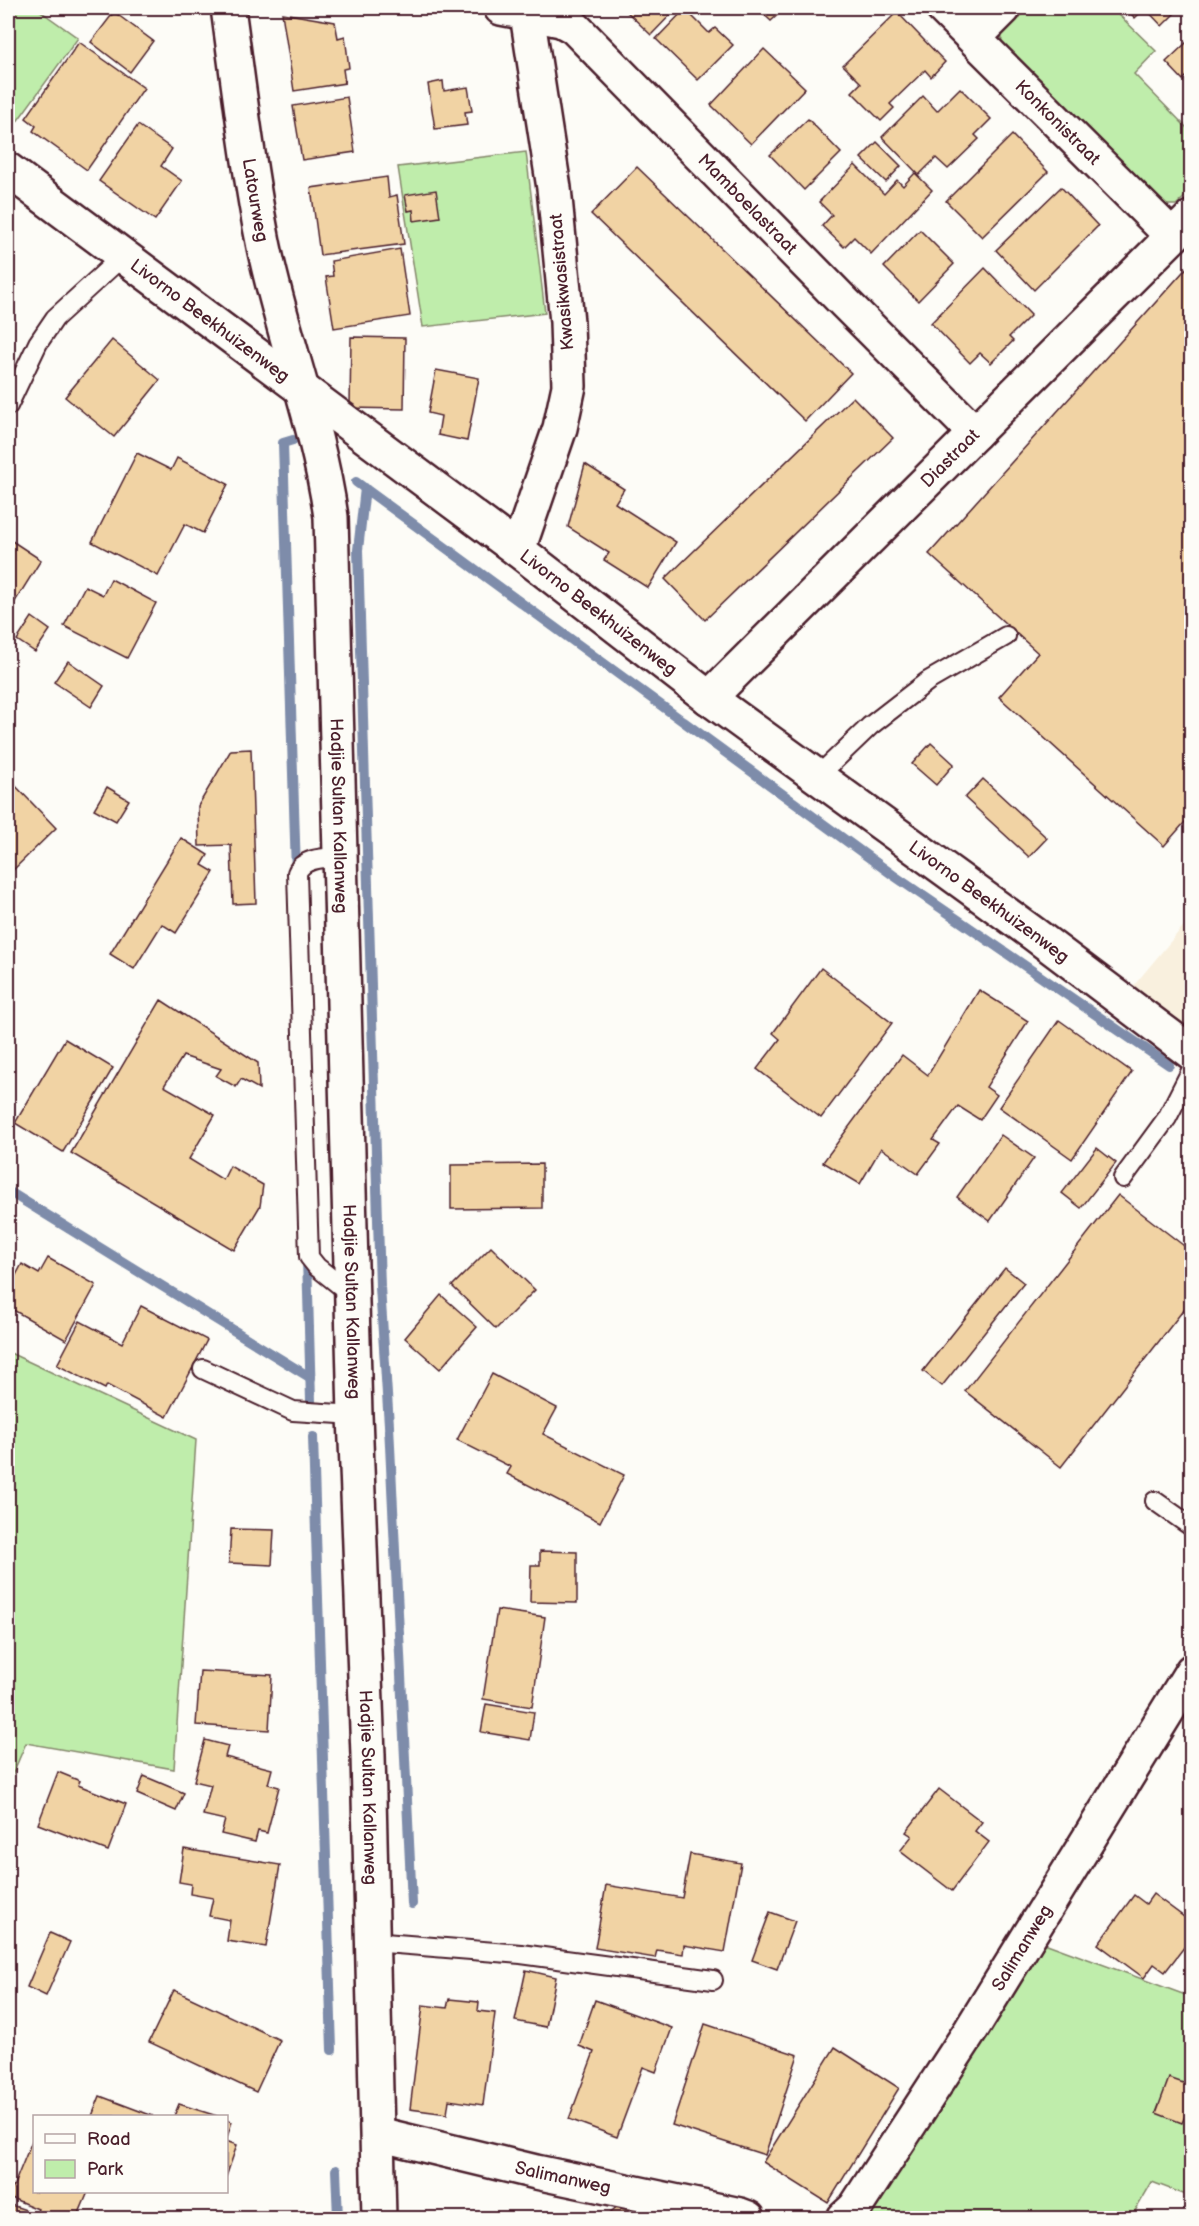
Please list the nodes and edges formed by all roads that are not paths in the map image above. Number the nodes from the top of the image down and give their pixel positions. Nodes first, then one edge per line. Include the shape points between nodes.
1 (228, 8) edge
2 (943, 8) edge
3 (1004, 8) edge
4 (518, 9) edge
5 (974, 38) junction
6 (8, 170) edge
7 (1182, 226) edge
8 (124, 255) junction
9 (301, 387) junction
10 (8, 406) edge
11 (975, 433) junction
12 (518, 550) junction
13 (1006, 636) dead end
14 (709, 698) junction
15 (818, 777) junction
16 (340, 857) junction
17 (1191, 1053) edge
18 (1191, 1069) edge
19 (1123, 1178) dead end
20 (352, 1295) junction
21 (203, 1369) dead end
22 (355, 1415) junction
23 (1155, 1501) dead end
24 (1191, 1527) edge
25 (1191, 1671) edge
26 (372, 1942) junction
27 (713, 1980) dead end
28 (378, 2134) junction
29 (379, 2218) edge
30 (748, 2218) edge
31 (844, 2218) edge

1 - 9 street, Latourweg via 264,248
2 - 5 street, Konkonistraat
3 - 5 street
4 - 11 street, Mamboelastraat via 574,27
4 - 12 street, Kwasikwasistraat via 554,188 569,386 561,429
5 - 7 street, Konkonistraat
6 - 8 street, Livorno Beekhuizenweg
7 - 11 street, Diastraat
8 - 9 street, Livorno Beekhuizenweg
8 - 10 lane via 55,318 38,343
9 - 12 street, Livorno Beekhuizenweg
9 - 16 street, Hadjie Sultan Kallanweg via 318,443 331,517
11 - 14 street, Diastraat
12 - 14 street, Livorno Beekhuizenweg
13 - 15 lane via 928,681 870,726
14 - 15 street, Livorno Beekhuizenweg
15 - 17 street, Livorno Beekhuizenweg
16 - 20 street, Hadjie Sultan Kallanweg
16 - 20 lane via 314,860 299,867 297,873 310,1258
18 - 19 lane via 1167,1118
20 - 22 street, Hadjie Sultan Kallanweg
21 - 22 lane via 293,1411
22 - 26 street, Hadjie Sultan Kallanweg
23 - 24 lane
25 - 31 street, Salimanweg via 971,2030 855,2208
26 - 27 lane via 521,1954
26 - 28 street, Hadjie Sultan Kallanweg
28 - 29 street, Hadjie Sultan Kallanweg
28 - 30 street, Salimanweg

